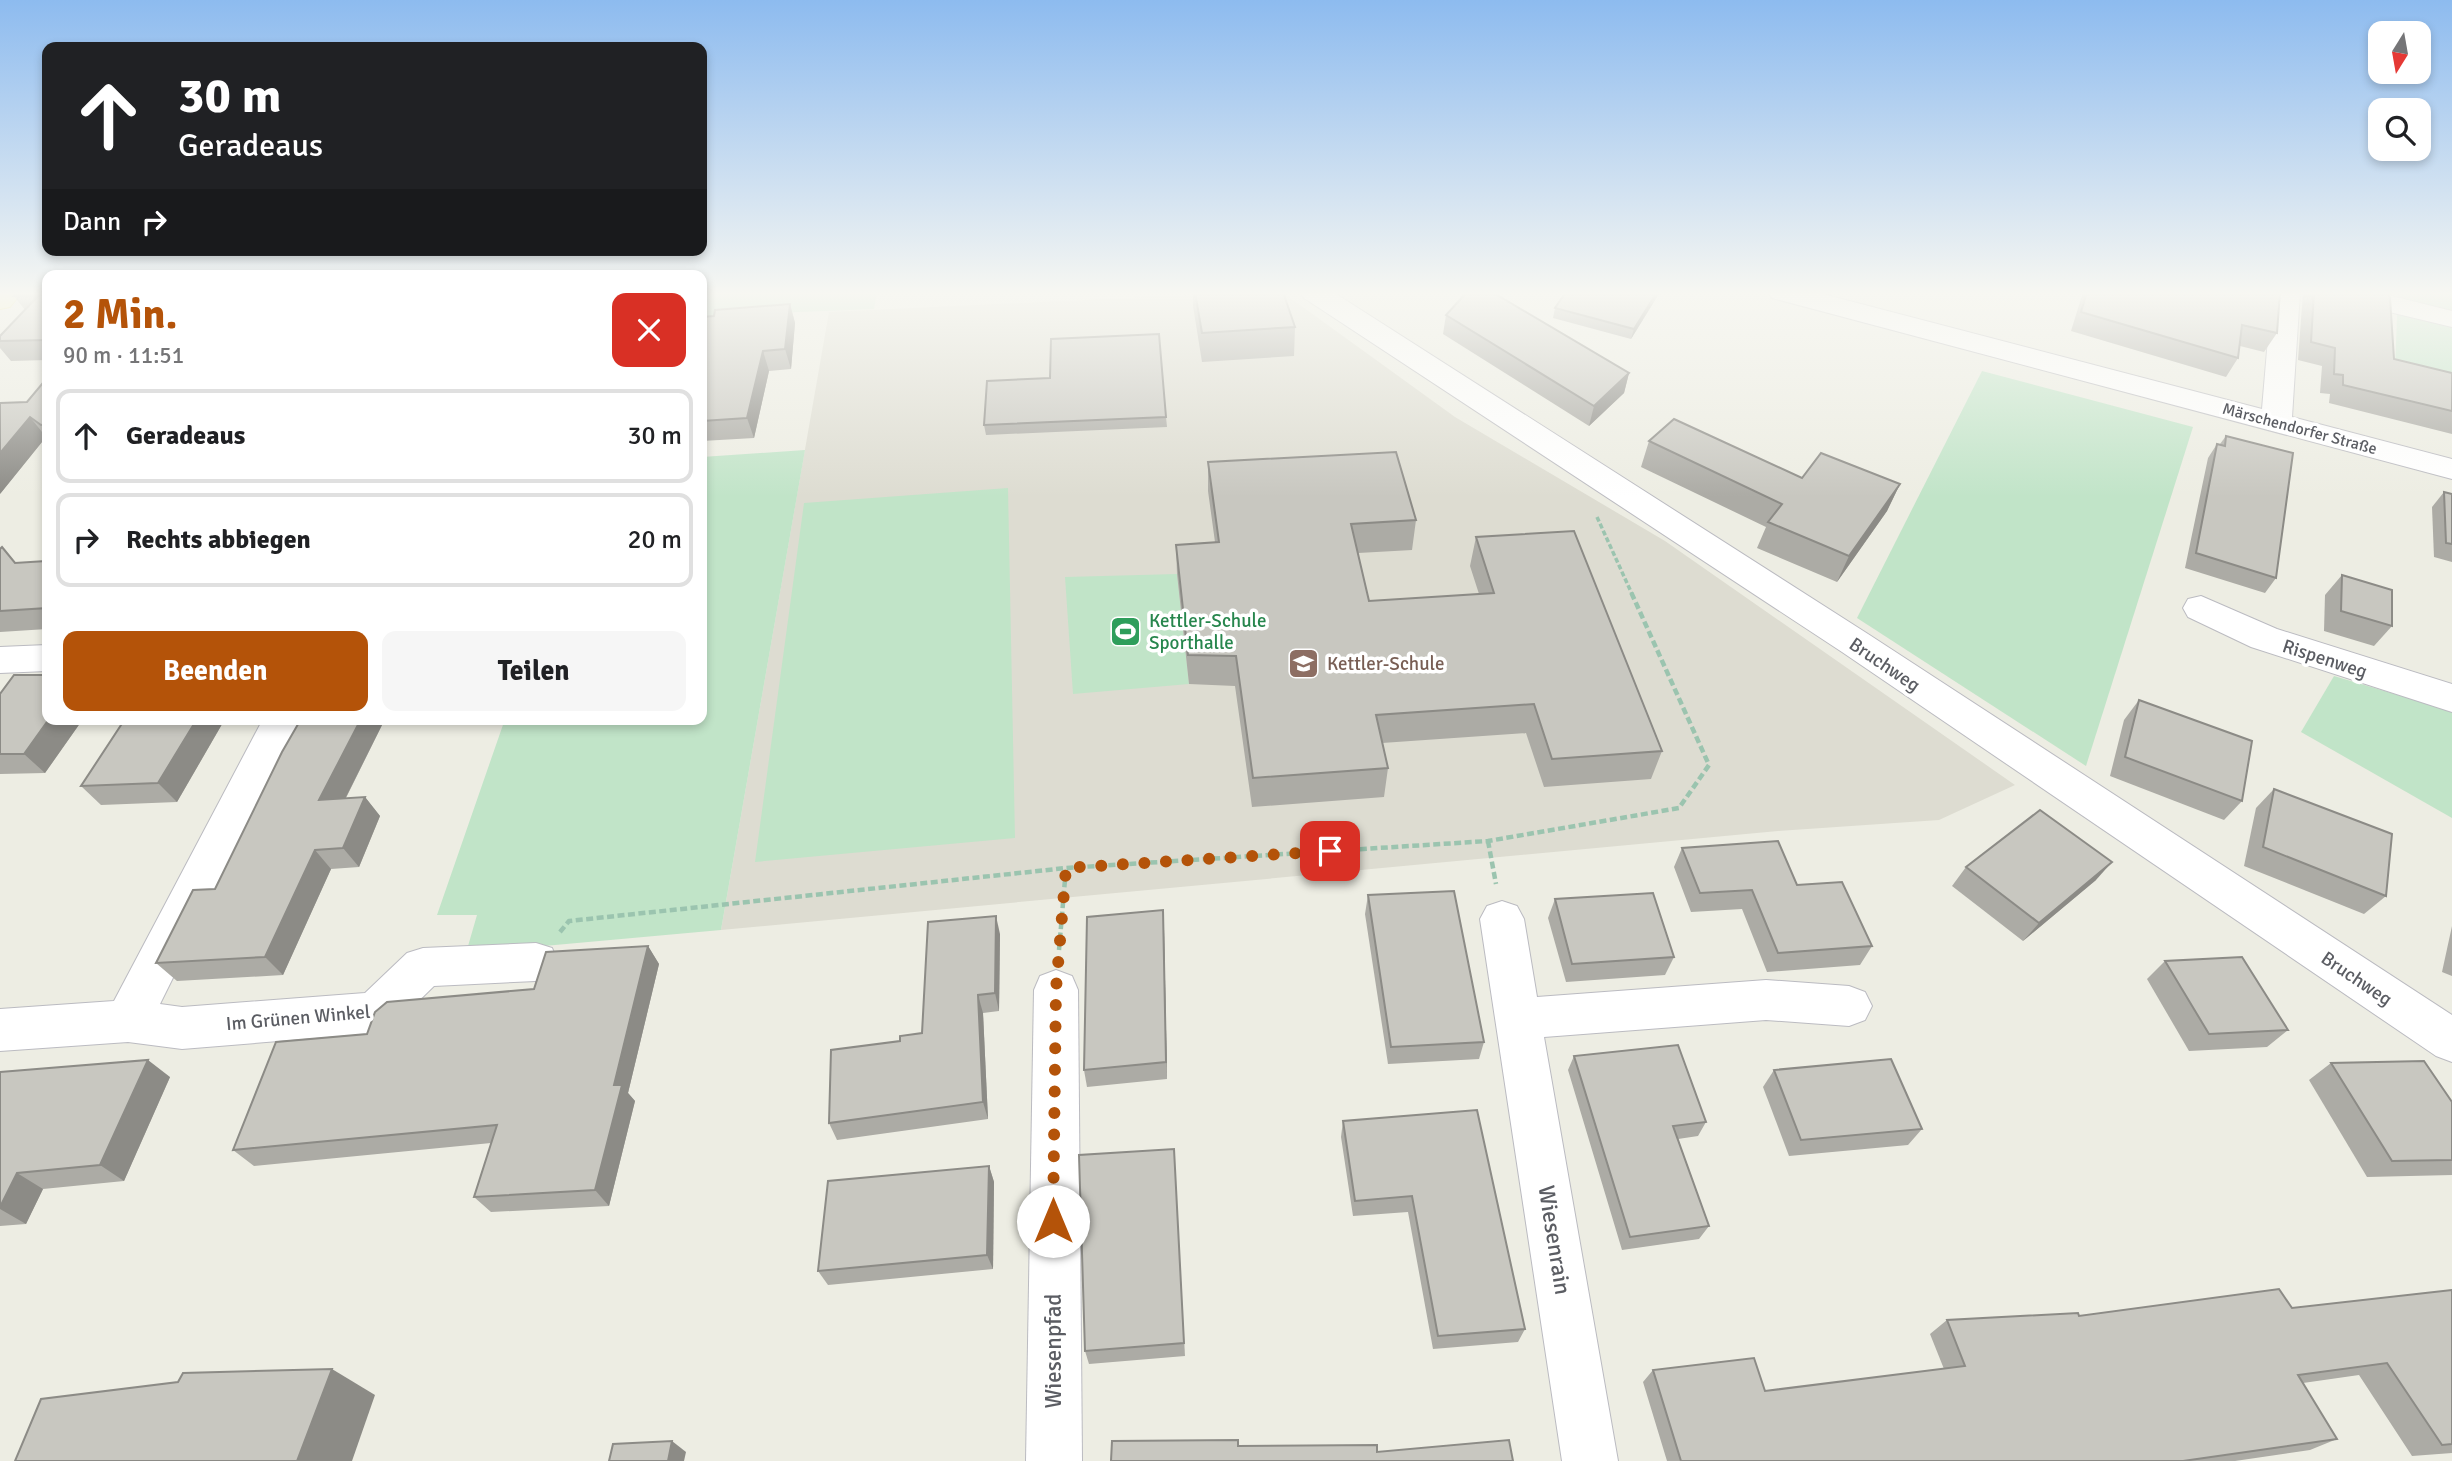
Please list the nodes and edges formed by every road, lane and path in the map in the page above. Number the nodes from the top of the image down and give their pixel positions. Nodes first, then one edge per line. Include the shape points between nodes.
1 (1419, 360) edge
2 (2043, 360) edge
3 (2281, 360) edge
4 (2276, 421) junction
5 (1583, 466) junction
6 (2452, 469) edge
7 (2201, 608) dead end
8 (42, 658) edge
9 (0, 660) edge
10 (2452, 698) edge
11 (279, 725) edge
12 (1066, 868) junction
13 (1502, 919) dead end
14 (536, 962) joint
15 (1056, 989) joint
16 (1849, 1006) dead end
17 (1519, 1019) junction
18 (128, 1021) junction
19 (0, 1030) edge
20 (2452, 1041) edge
21 (1054, 1461) edge
22 (1590, 1461) edge

1 - 5 street, Bruchweg
2 - 4 street, Märschendorfer Straße
3 - 4 street
4 - 6 street, Märschendorfer Straße
5 - 12 path via 1600,530 1709,765 1679,808 1488,841
5 - 20 street, Bruchweg
7 - 10 street, Rispenweg via 2264,638
8 - 9 street
11 - 18 street
12 - 14 path via 569,921
12 - 15 path
13 - 17 street, Wiesenrain
14 - 18 street, Im Grünen Winkel via 424,967 376,1013 182,1028
15 - 21 street, Wiesenpfad
16 - 17 street via 1766,1000
17 - 22 street, Wiesenrain
18 - 19 street, Im Grünen Winkel

